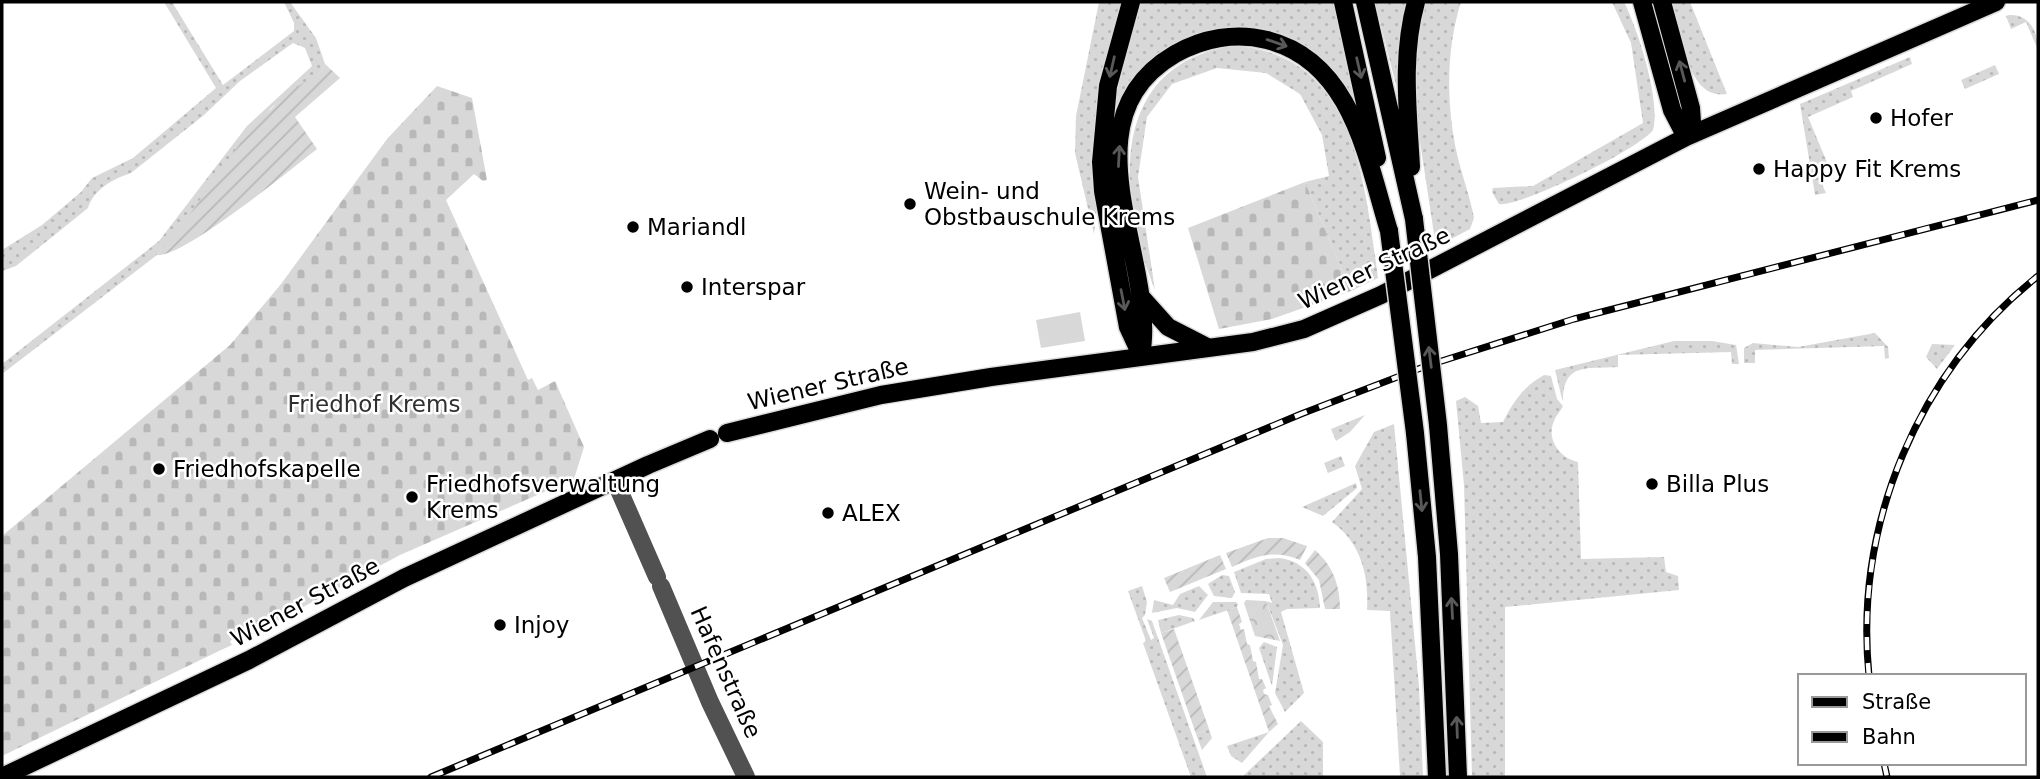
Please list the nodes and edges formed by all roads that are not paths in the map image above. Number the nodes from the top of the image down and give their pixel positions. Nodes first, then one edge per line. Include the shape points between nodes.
1 (1131, 2) edge
2 (1343, 2) edge
3 (1365, 2) edge
4 (1416, 2) edge
5 (1642, 2) edge
6 (1662, 2) edge
7 (1996, 2) edge
8 (1686, 137) junction
9 (1414, 219) junction
10 (1389, 231) junction
11 (1140, 295) junction
12 (1209, 348) junction
13 (1141, 355) junction
14 (615, 481) junction
15 (2, 777) edge
16 (746, 777) edge
17 (1437, 777) edge
18 (1458, 777) edge

1 -> 13 main road via 1108,86 1101,162 1128,327
2 -> 10 main road via 1368,108
3 - 9 main road
4 - 9 main road via 1406,73
5 - 8 main road via 1672,110
8 -> 6 main road via 1691,108
7 - 8 main road, Wiener Straße
8 - 12 main road, Wiener Straße via 1353,309 1289,333
18 -> 9 main road, bridge via 1449,554
11 -> 10 main road via 1120,189 1118,161 1126,115 1148,76 1166,60 1210,39 1256,37 1276,42 1317,66 1356,124
10 -> 17 main road, bridge via 1427,557
11 - 12 main road via 1168,327
11 - 13 main road via 1145,321
12 - 13 main road, Wiener Straße
13 - 14 main road, Wiener Straße via 860,399 718,436
14 - 15 main road, Wiener Straße via 404,578 249,660
14 - 16 street, Hafenstraße

